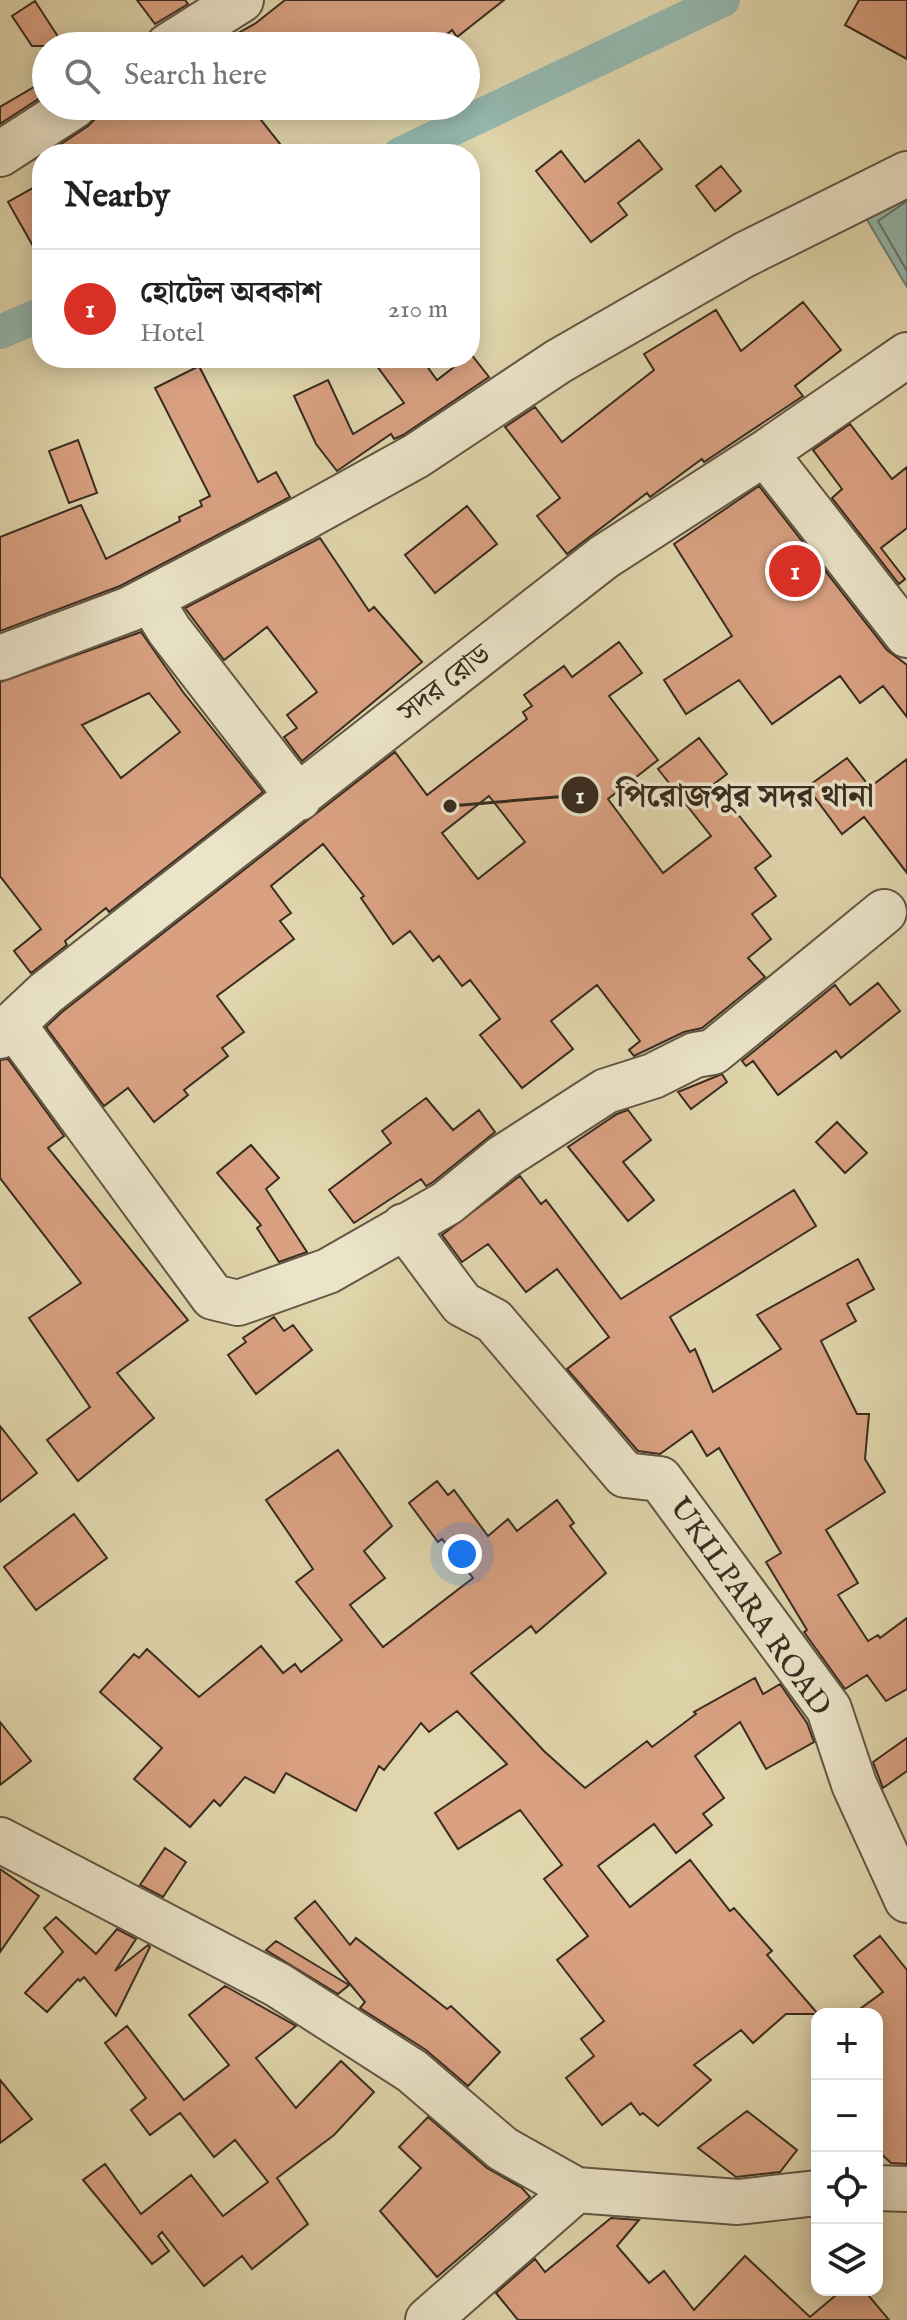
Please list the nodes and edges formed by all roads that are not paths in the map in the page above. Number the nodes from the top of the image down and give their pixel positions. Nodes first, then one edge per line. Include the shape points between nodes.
1 (241, 0) edge
2 (190, 32) edge
3 (52, 120) edge
4 (0, 154) edge
5 (907, 174) edge
6 (907, 355) edge
7 (765, 453) junction
8 (150, 599) junction
9 (907, 635) edge
10 (0, 658) edge
11 (299, 798) junction
12 (884, 912) dead end
13 (6, 1030) edge
14 (404, 1226) junction
15 (0, 1840) edge
16 (907, 1900) edge
17 (883, 2188) edge
18 (907, 2189) edge
19 (576, 2190) junction
20 (811, 2194) edge
21 (428, 2320) edge

1 - 2 street
3 - 4 street
5 - 8 street via 744,255 559,361 416,456
6 - 7 street, সদর রোড
7 - 9 street
7 - 11 street, সদর রোড via 604,557
8 - 10 street
8 - 11 street
11 - 13 street, সদর রোড via 46,993
12 - 14 street via 713,1052 606,1091 502,1158 447,1203
13 - 14 street via 213,1297 238,1303 328,1271
14 - 16 street, UKILPARA ROAD via 462,1304 494,1321 625,1475 660,1479 829,1709 854,1784
15 - 19 street via 278,1985 412,2071 503,2149
17 - 18 street
19 - 20 street via 738,2202
19 - 21 street

